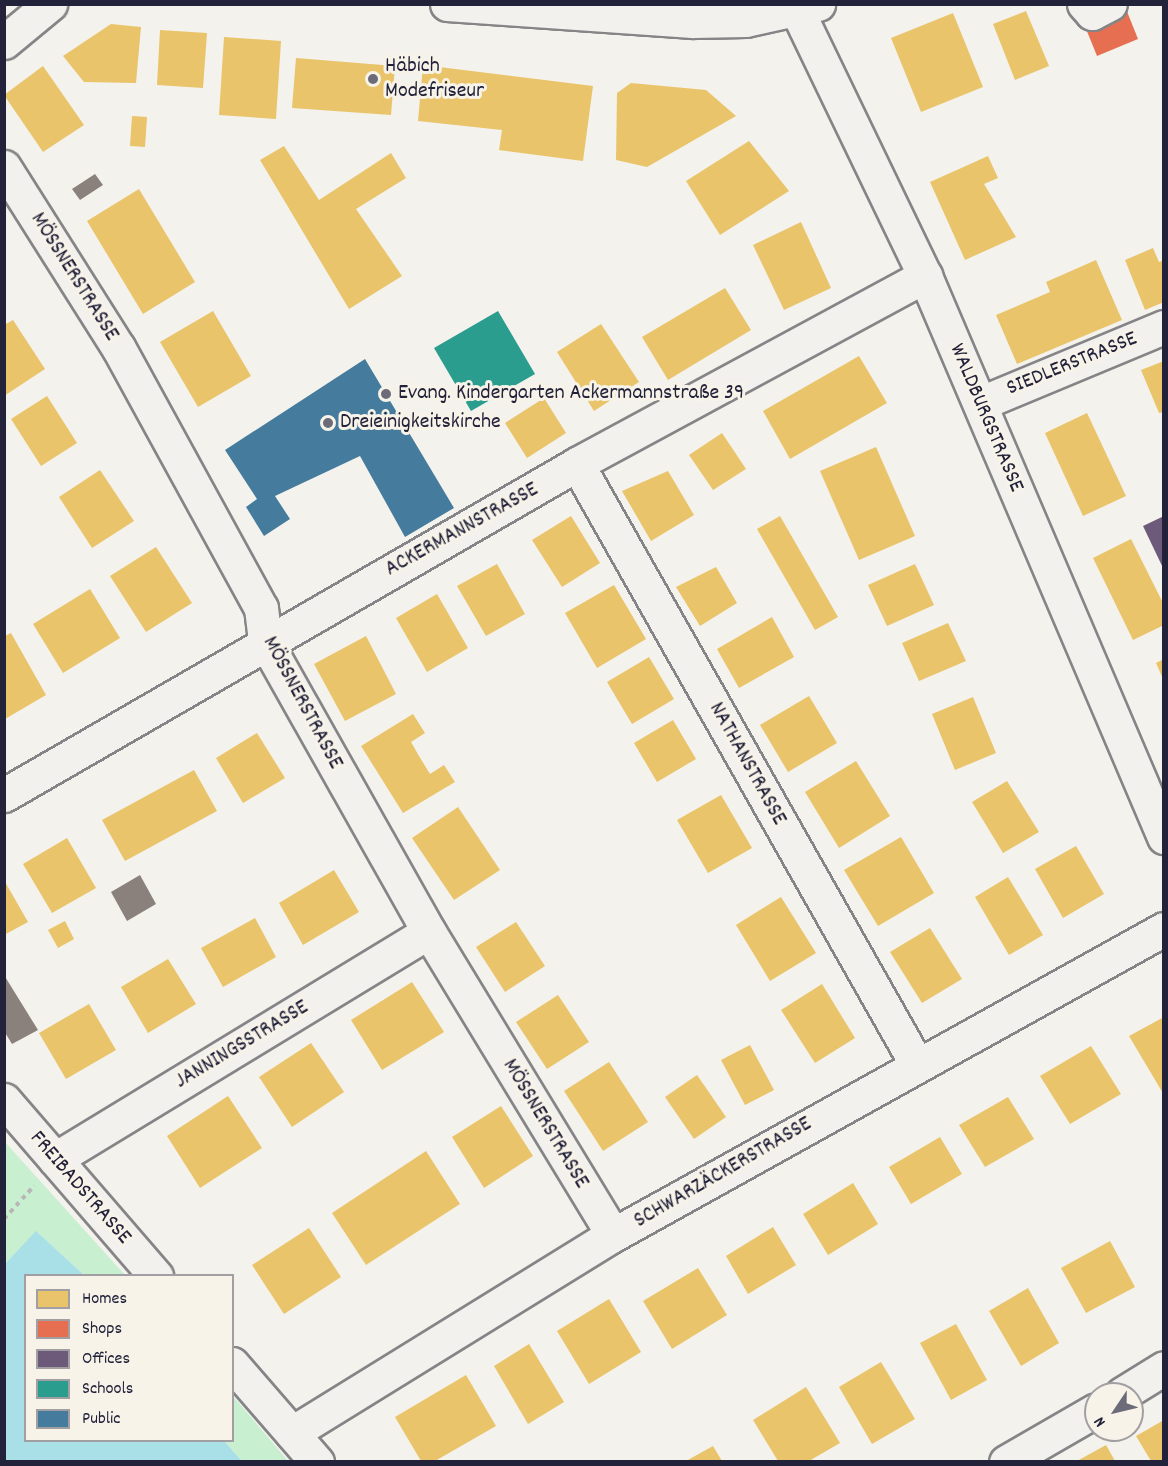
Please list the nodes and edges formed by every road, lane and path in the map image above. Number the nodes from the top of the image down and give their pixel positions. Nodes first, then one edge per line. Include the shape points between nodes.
1 (50, 4) edge
2 (447, 4) edge
3 (1084, 4) edge
4 (1110, 4) edge
5 (803, 7) edge
6 (4, 42) edge
7 (4, 167) edge
8 (925, 276) junction
9 (1164, 327) edge
10 (981, 403) junction
11 (578, 464) junction
12 (264, 641) junction
13 (4, 795) edge
14 (1164, 837) edge
15 (1164, 929) edge
16 (429, 932) junction
17 (916, 1063) junction
18 (4, 1100) edge
19 (55, 1159) junction
20 (4, 1219) edge
21 (613, 1235) junction
22 (155, 1274) edge
23 (234, 1366) edge
24 (1164, 1368) edge
25 (1141, 1382) edge
26 (1084, 1417) edge
27 (292, 1433) junction
28 (317, 1461) edge
29 (1006, 1461) edge

1 - 6 street
2 - 5 street via 664,21 746,20
3 - 4 street via 1092,13
5 - 8 street, WALDBURGSTRASSE
7 - 12 street, MÖSSNERSTRASSE via 124,357 261,608
8 - 10 street, WALDBURGSTRASSE
8 - 11 street, ACKERMANNSTRASSE
9 - 10 street, SIEDLERSTRASSE
10 - 14 street, WALDBURGSTRASSE
11 - 12 street, ACKERMANNSTRASSE
11 - 17 street, NATHANSTRASSE
12 - 13 street, ACKERMANNSTRASSE
12 - 16 street, MÖSSNERSTRASSE
15 - 17 street, SCHWARZÄCKERSTRASSE
16 - 19 street, JANNINGSSTRASSE
16 - 21 street, MÖSSNERSTRASSE
17 - 21 street, SCHWARZÄCKERSTRASSE
18 - 19 street, FREIBADSTRASSE
19 - 20 path
19 - 22 street, FREIBADSTRASSE
21 - 27 street, SCHWARZÄCKERSTRASSE
23 - 27 street
24 - 25 street
26 - 29 street
27 - 28 street

